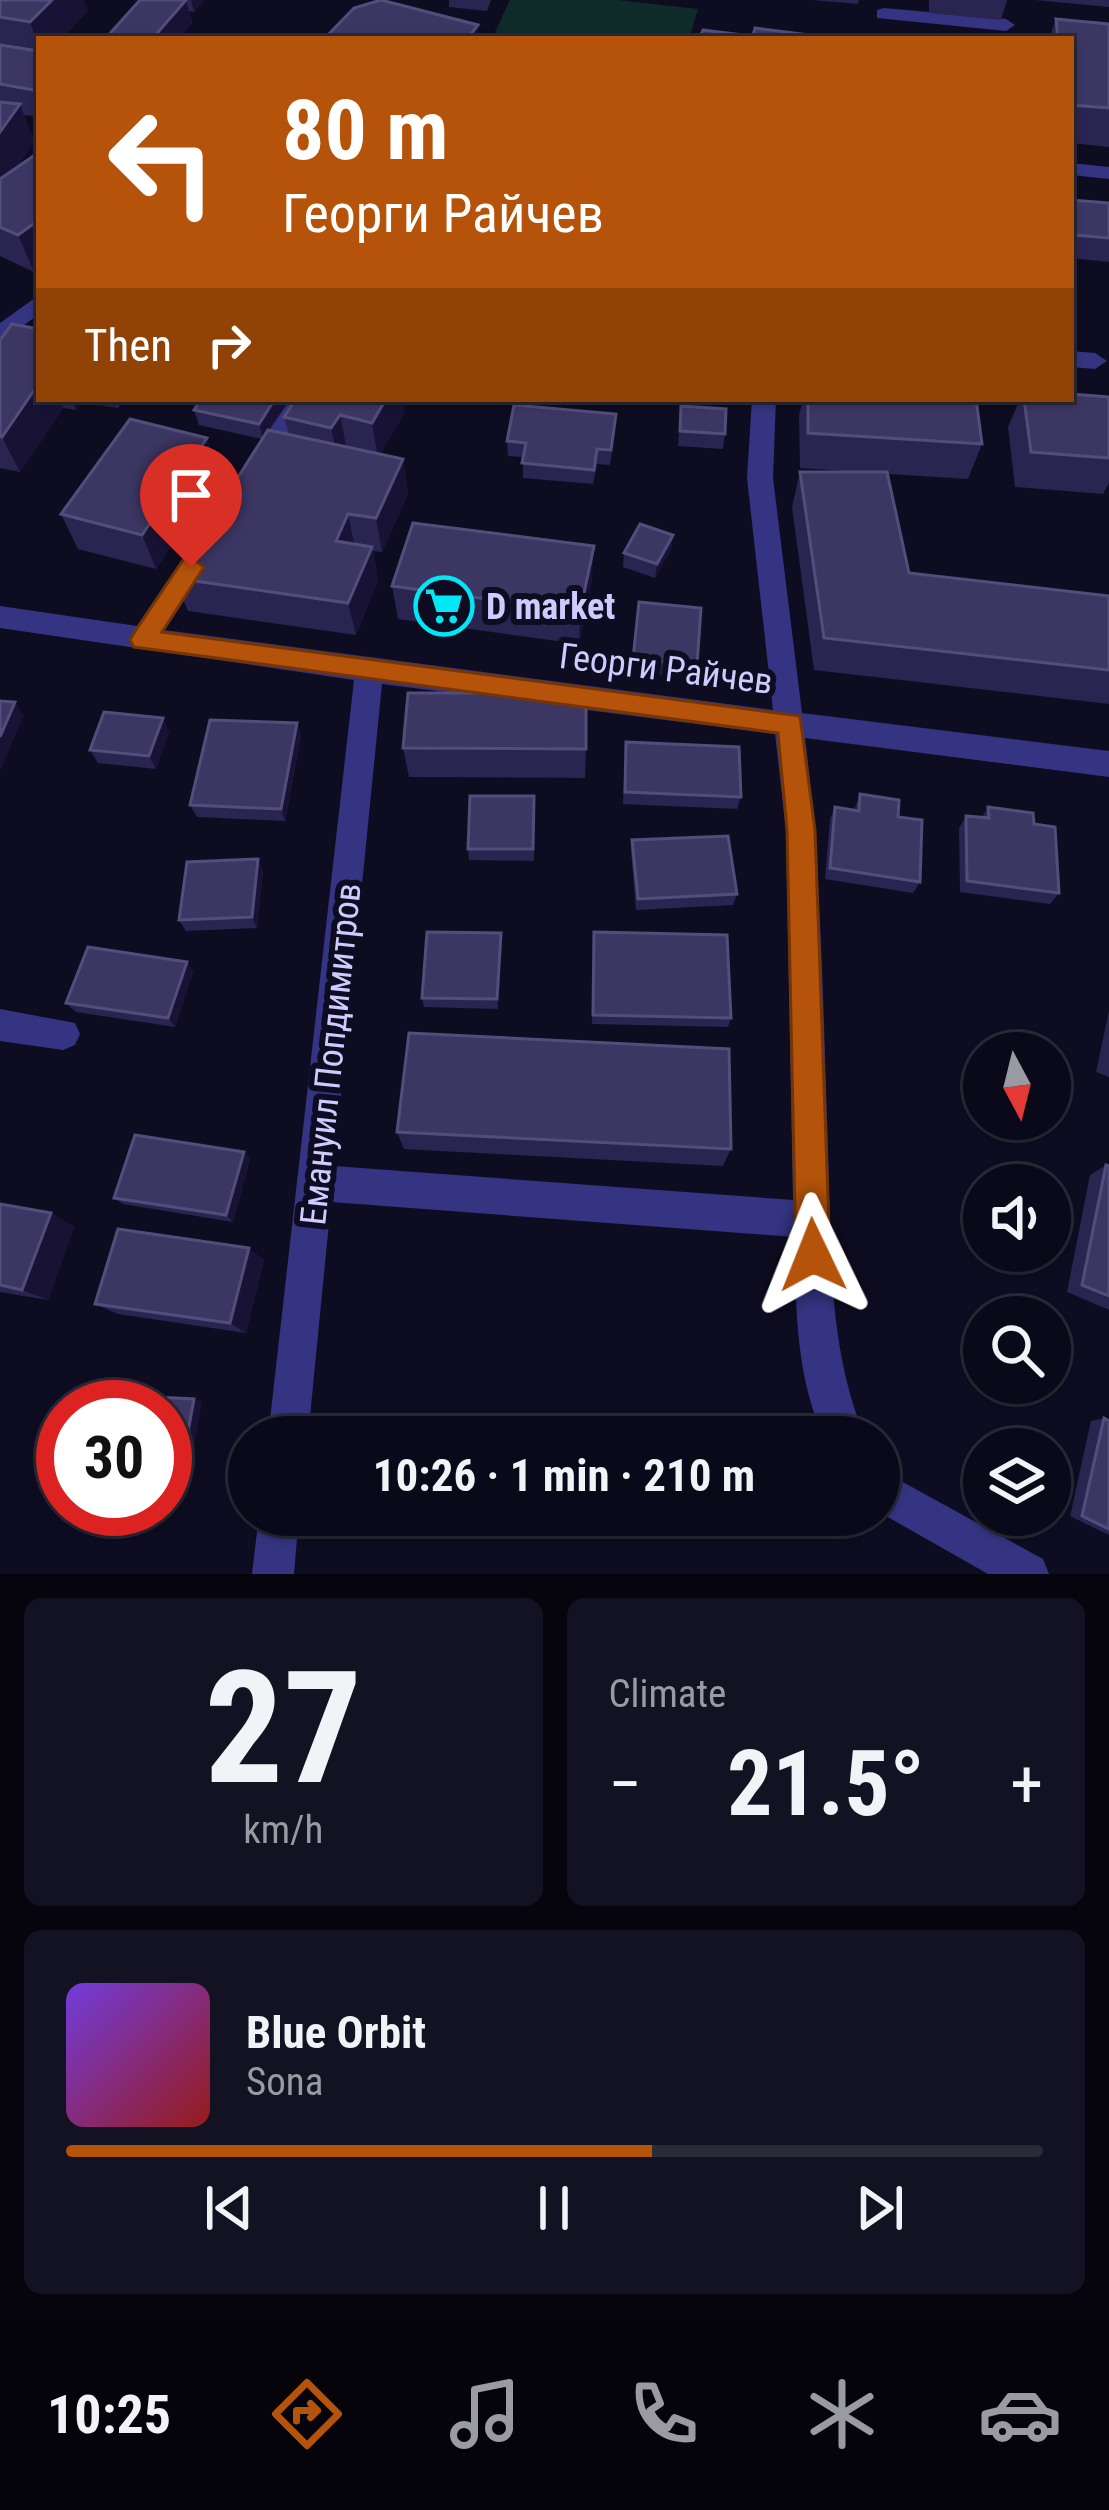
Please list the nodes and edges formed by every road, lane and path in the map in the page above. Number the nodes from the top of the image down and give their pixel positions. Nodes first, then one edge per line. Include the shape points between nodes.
1 (886, 7) edge
2 (1006, 25) dead end
3 (1074, 169) edge
4 (1109, 173) edge
5 (36, 305) edge
6 (0, 335) edge
7 (301, 402) edge
8 (764, 402) edge
9 (240, 494) edge
10 (215, 530) edge
11 (0, 617) edge
12 (143, 640) junction
13 (369, 670) junction
14 (790, 723) junction
15 (1109, 764) edge
16 (0, 1024) edge
17 (63, 1034) dead end
18 (318, 1183) junction
19 (812, 1220) junction
20 (290, 1416) edge
21 (835, 1416) edge
22 (900, 1501) edge
23 (278, 1536) edge
24 (273, 1574) edge
25 (1028, 1574) edge

1 - 2 street
3 - 4 street
5 - 6 street
7 - 9 street
8 - 14 street via 760,478
10 - 12 street
11 - 12 street, Георги Райчев
12 - 13 street, Георги Райчев
13 - 14 street, Георги Райчев
13 - 18 street, Емануил Попдимитров
14 - 15 street, Георги Райчев
14 - 19 street via 801,830
16 - 17 street
18 - 19 street
18 - 20 street, Емануил Попдимитров
19 - 21 street via 815,1326
22 - 25 street
23 - 24 street

